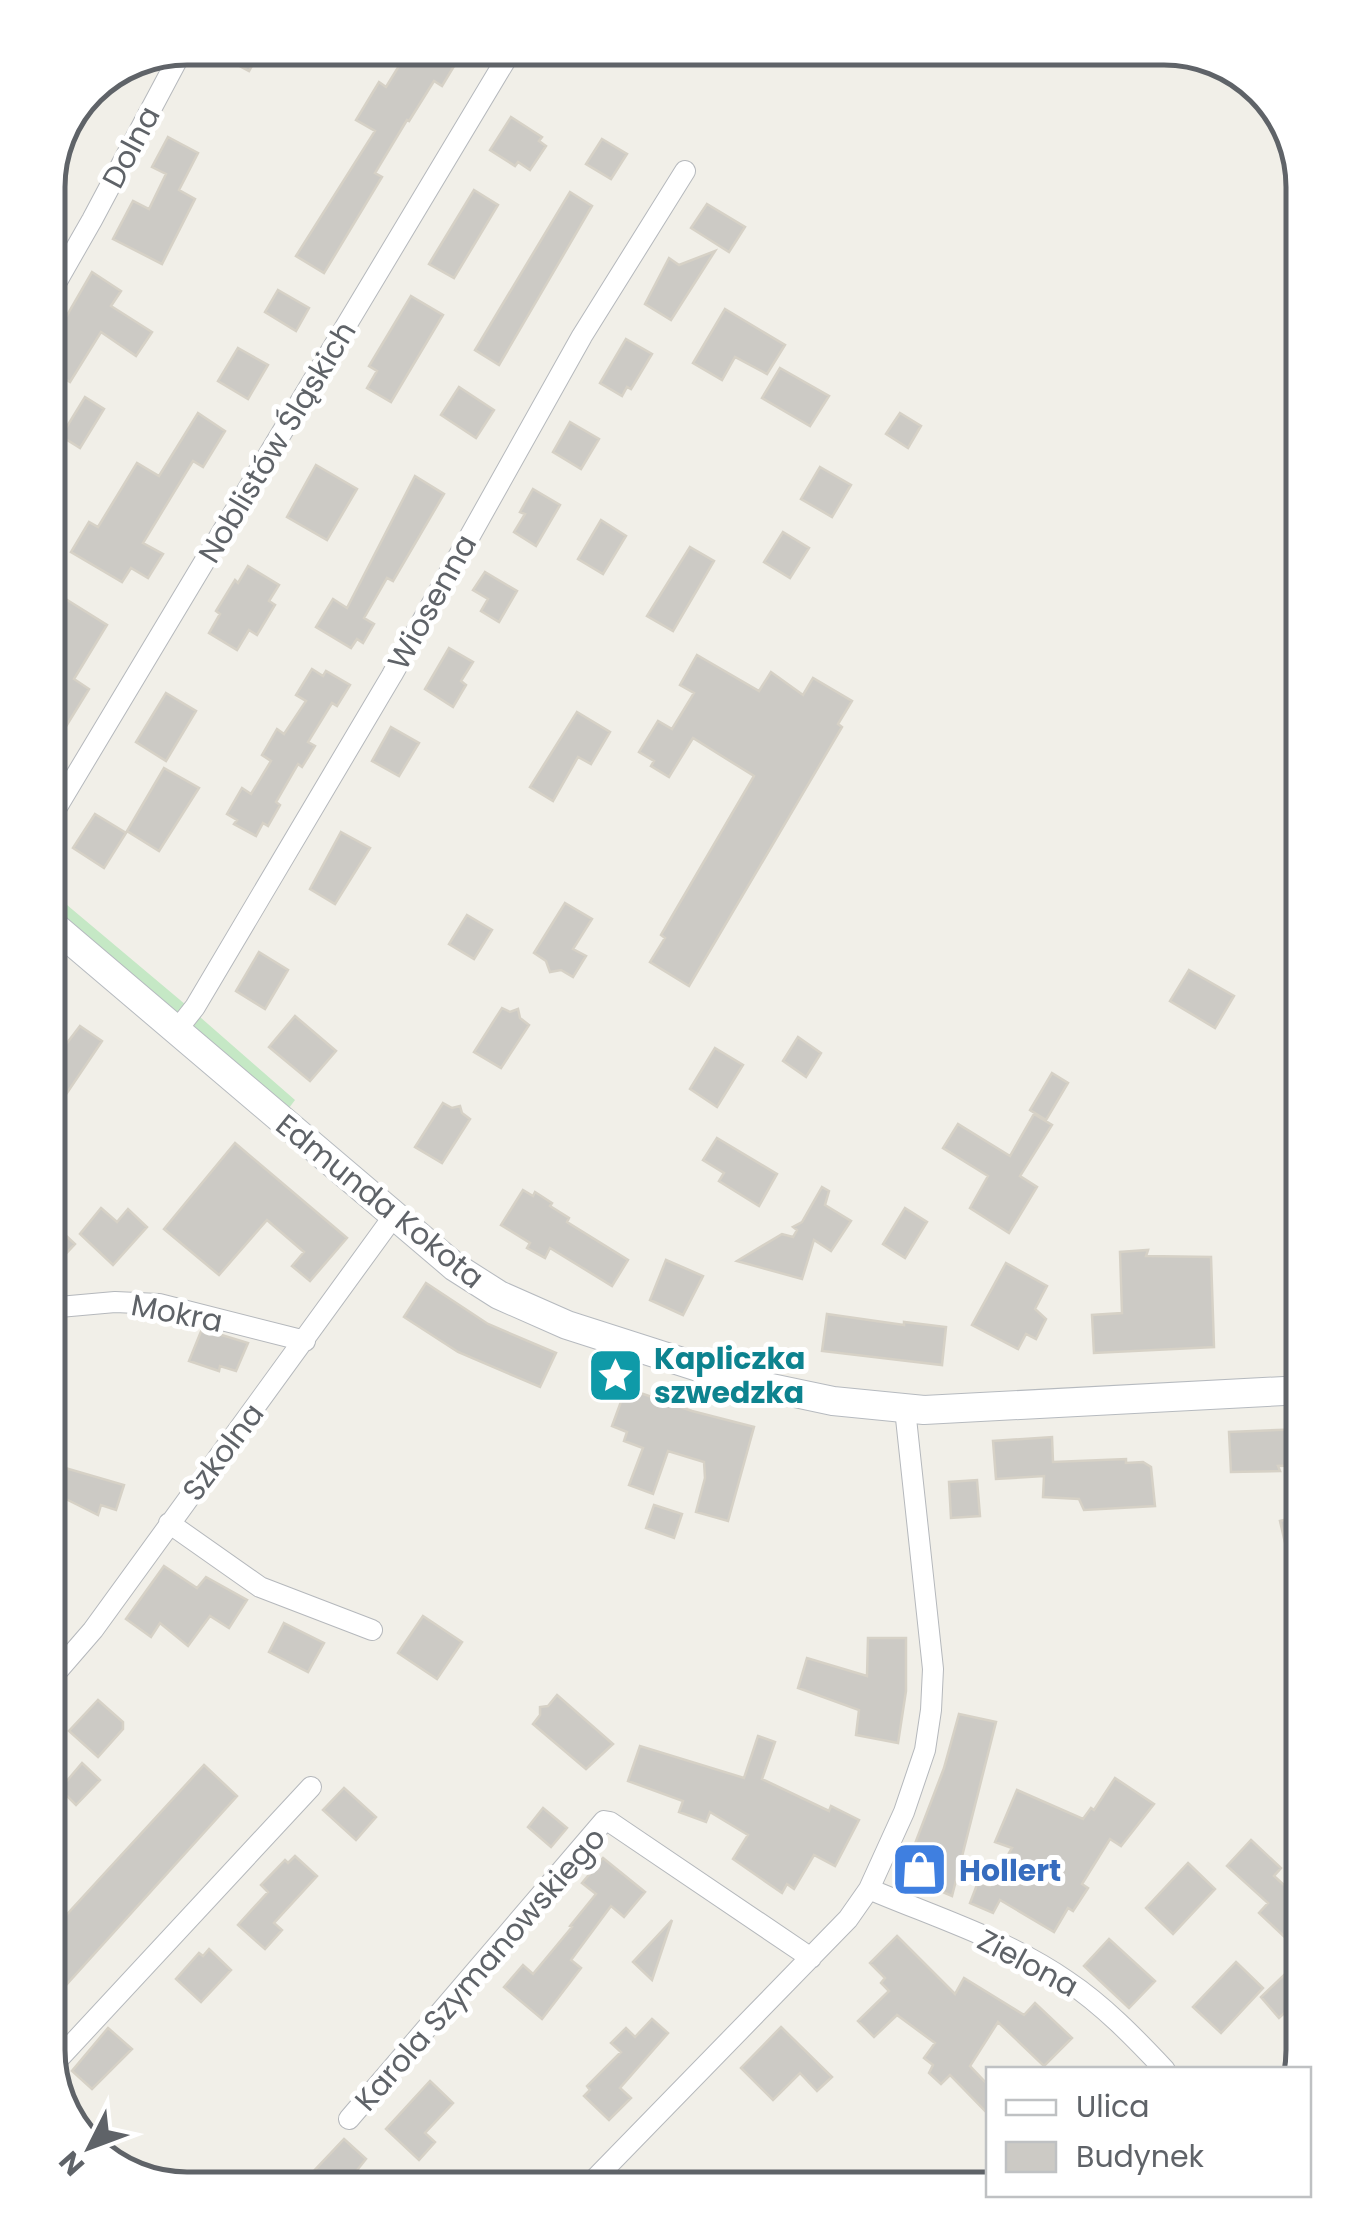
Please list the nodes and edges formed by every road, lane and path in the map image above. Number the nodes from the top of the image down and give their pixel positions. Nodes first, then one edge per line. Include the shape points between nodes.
1 (503, 65) edge
2 (174, 66) edge
3 (685, 171) dead end
4 (65, 267) edge
5 (65, 794) edge
6 (65, 936) edge
7 (176, 1032) junction
8 (393, 1217) junction
9 (65, 1306) edge
10 (305, 1341) junction
11 (1286, 1391) edge
12 (905, 1409) junction
13 (169, 1523) junction
14 (372, 1630) dead end
15 (65, 1663) edge
16 (311, 1787) dead end
17 (870, 1889) junction
18 (810, 1958) junction
19 (65, 2052) edge
20 (1162, 2067) edge
21 (349, 2120) dead end
22 (602, 2172) edge

1 - 5 street, Noblistów Śląskich
2 - 4 street, Dolna
3 - 7 street, Wiosenna
6 - 7 street, Edmunda Kokota
7 - 8 street, Edmunda Kokota
8 - 10 street, Szkolna
8 - 12 street, Edmunda Kokota via 478,1282 566,1325 748,1383
9 - 10 street, Mokra via 159,1304
10 - 13 street, Szkolna
11 - 12 street, Edmunda Kokota
12 - 17 street via 933,1669 931,1710 926,1750
13 - 14 street via 260,1587
13 - 15 street, Szkolna
16 - 19 street
17 - 18 street
17 - 20 street, Zielona via 1064,1978
18 - 21 street, Karola Szymanowskiego via 604,1821
18 - 22 street

